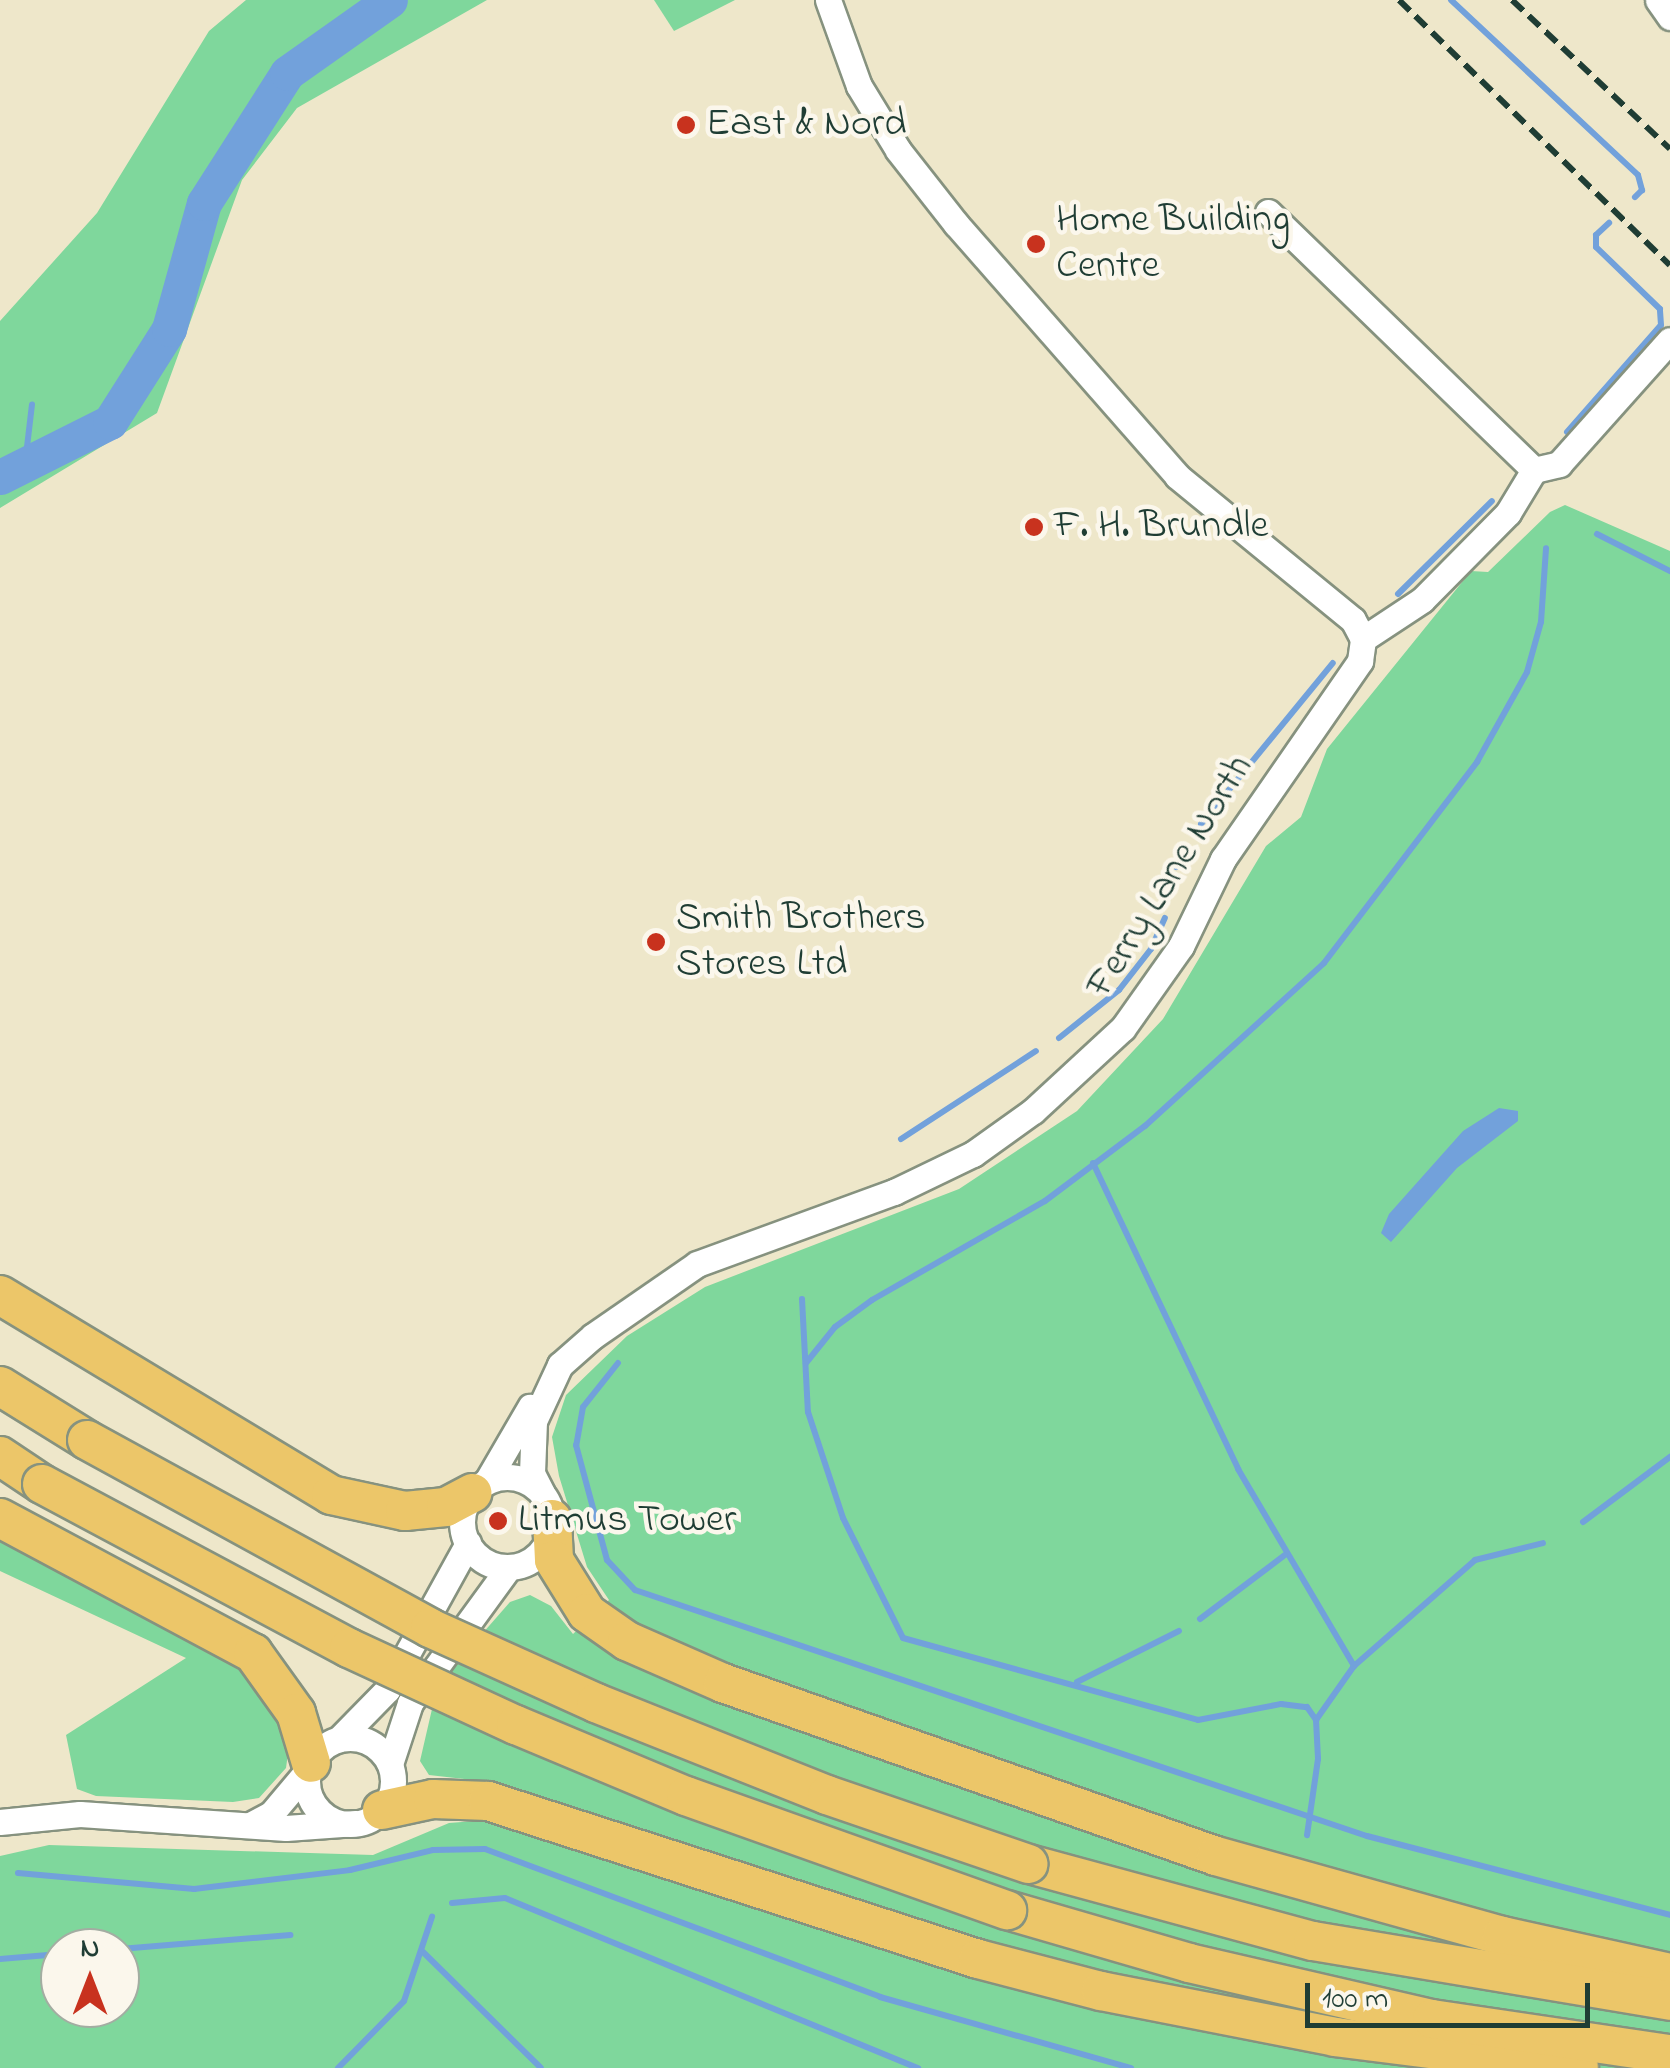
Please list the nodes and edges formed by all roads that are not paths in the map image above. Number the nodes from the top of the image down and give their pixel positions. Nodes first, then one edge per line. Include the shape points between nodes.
1 (828, 0) edge
2 (1658, 0) edge
3 (1670, 17) edge
4 (1268, 212) dead end
5 (1670, 340) edge
6 (1534, 470) junction
7 (1364, 639) junction
8 (0, 1296) edge
9 (0, 1386) edge
10 (544, 1393) junction
11 (0, 1456) edge
12 (480, 1487) junction
13 (547, 1506) junction
14 (0, 1518) edge
15 (468, 1543) junction
16 (509, 1566) junction
17 (340, 1739) junction
18 (390, 1764) junction
19 (310, 1766) junction
20 (369, 1816) junction
21 (0, 1822) edge
22 (250, 1825) junction
23 (1670, 1972) edge
24 (1670, 2001) edge
25 (1670, 2054) edge
26 (1579, 2068) edge

1 - 7 street via 859,86 956,224 1177,476 1353,620
2 - 3 street
4 - 6 street
5 - 6 street via 1558,464
6 - 7 street via 1508,513 1422,600
7 - 10 street, Ferry Lane North via 1360,661 1223,859 1156,988 1067,1080 973,1154 933,1174 698,1264 593,1336 560,1365
8 - 12 highway via 332,1495 405,1511 446,1507
9 - 24 highway, bridge via 430,1628 827,1795 1029,1864 1313,1941
10 - 12 street, Ferry Lane North
10 - 13 street, Ferry Lane North via 531,1441 532,1473
11 - 25 highway, bridge via 333,1640 702,1802 1007,1910 1189,1962 1432,2019
12 - 13 street via 516,1478
12 - 15 street via 462,1518
13 - 16 street via 535,1557
13 - 23 highway via 554,1560 587,1613 628,1641 723,1684 1216,1856 1502,1936
14 - 19 highway via 254,1653 296,1713
15 - 16 street via 485,1561
15 - 17 street via 387,1690
16 - 18 street via 410,1703
17 - 18 street via 375,1745
17 - 19 street
18 - 20 street via 392,1788
19 - 20 street via 318,1809
19 - 22 street via 271,1814
20 - 22 street
20 - 26 highway via 433,1800 488,1801 978,1959 1101,1991 1335,2037
21 - 22 street via 80,1814

